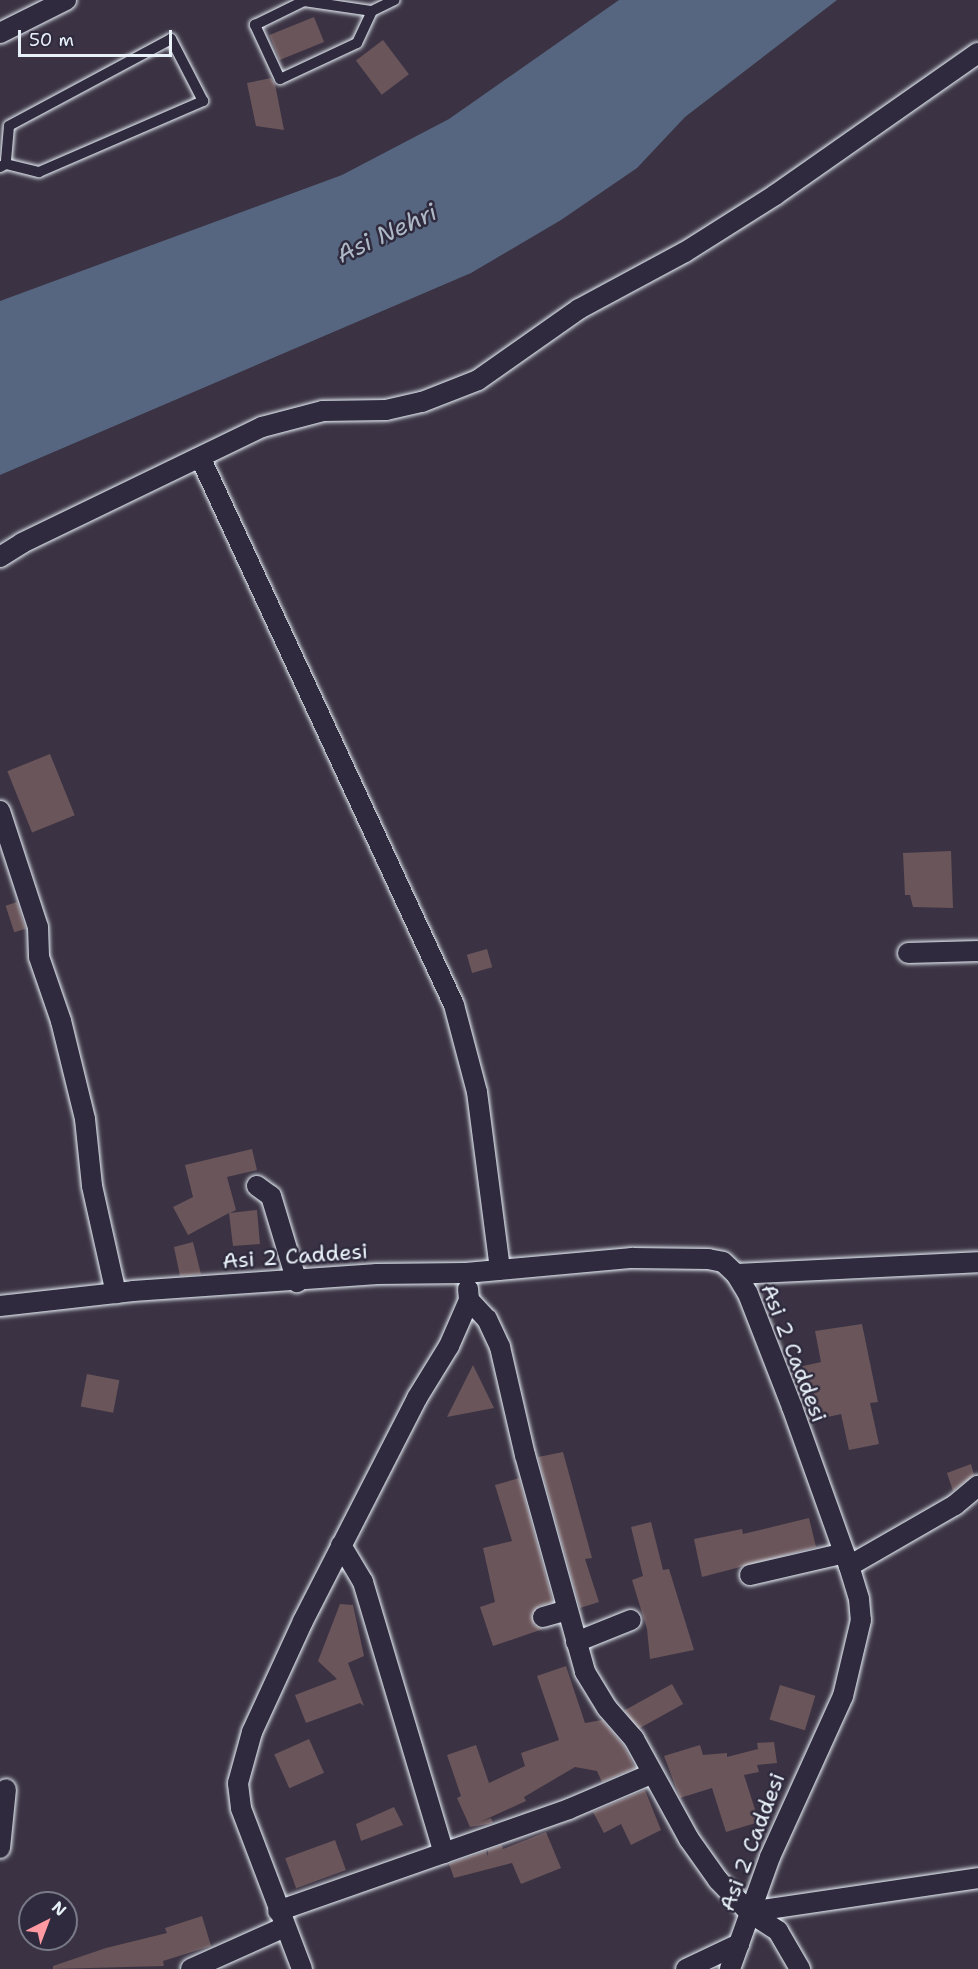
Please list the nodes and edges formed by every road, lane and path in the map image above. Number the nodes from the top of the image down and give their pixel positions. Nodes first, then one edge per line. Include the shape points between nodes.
1 (66, 0) edge
2 (395, 0) edge
3 (372, 11) junction
4 (0, 33) edge
5 (978, 53) edge
6 (3, 165) edge
7 (200, 457) junction
8 (0, 557) edge
9 (0, 811) edge
10 (978, 951) edge
11 (908, 952) dead end
12 (257, 1186) dead end
13 (978, 1262) edge
14 (500, 1270) junction
15 (466, 1274) junction
16 (736, 1274) junction
17 (297, 1282) junction
18 (116, 1293) junction
19 (469, 1300) junction
20 (0, 1305) edge
21 (978, 1486) edge
22 (341, 1545) junction
23 (845, 1560) junction
24 (750, 1575) dead end
25 (567, 1610) junction
26 (543, 1617) dead end
27 (631, 1620) dead end
28 (576, 1642) junction
29 (651, 1774) junction
30 (6, 1789) dead end
31 (0, 1848) edge
32 (444, 1854) junction
33 (978, 1878) edge
34 (749, 1912) junction
35 (282, 1919) junction
36 (739, 1944) junction
37 (191, 1969) edge
38 (302, 1969) edge
39 (686, 1969) edge
40 (730, 1969) edge
41 (800, 1969) edge

1 - 4 street
2 - 3 lane
3 - 3 lane via 304,1 255,25 280,79 357,43
5 - 7 street via 775,195 685,252 579,309 478,380 422,402 386,410 323,411 262,427
6 - 6 lane via 39,172 203,101 171,39 9,126
7 - 8 street
7 - 14 street via 454,1005 477,1092
9 - 18 street via 38,927 39,957 61,1021 84,1119 92,1186
10 - 11 street
12 - 17 street via 271,1196
13 - 16 street
14 - 15 street, Asi 2 Caddesi
14 - 16 street, Asi 2 Caddesi via 632,1258 708,1259 723,1263
15 - 17 street, Asi 2 Caddesi via 377,1274
15 - 19 street
16 - 23 street, Asi 2 Caddesi via 748,1294 792,1407
17 - 18 street, Asi 2 Caddesi
18 - 20 street, Asi 2 Caddesi
19 - 22 street
19 - 25 street via 488,1319 500,1347
21 - 23 street via 955,1505
22 - 32 street via 363,1582
22 - 35 street via 252,1732 238,1783 241,1808
23 - 24 street
23 - 34 street, Asi 2 Caddesi via 859,1599 856,1652 843,1696 803,1776
25 - 26 street
25 - 28 street
27 - 28 street
28 - 29 street via 585,1672 607,1708 634,1739
29 - 32 street via 569,1809
29 - 34 street via 718,1880
30 - 31 street
32 - 35 street
33 - 34 street
34 - 36 street, Asi 2 Caddesi
34 - 41 street via 778,1930
35 - 37 street
35 - 38 street
36 - 39 street
36 - 40 street, Asi 2 Caddesi

